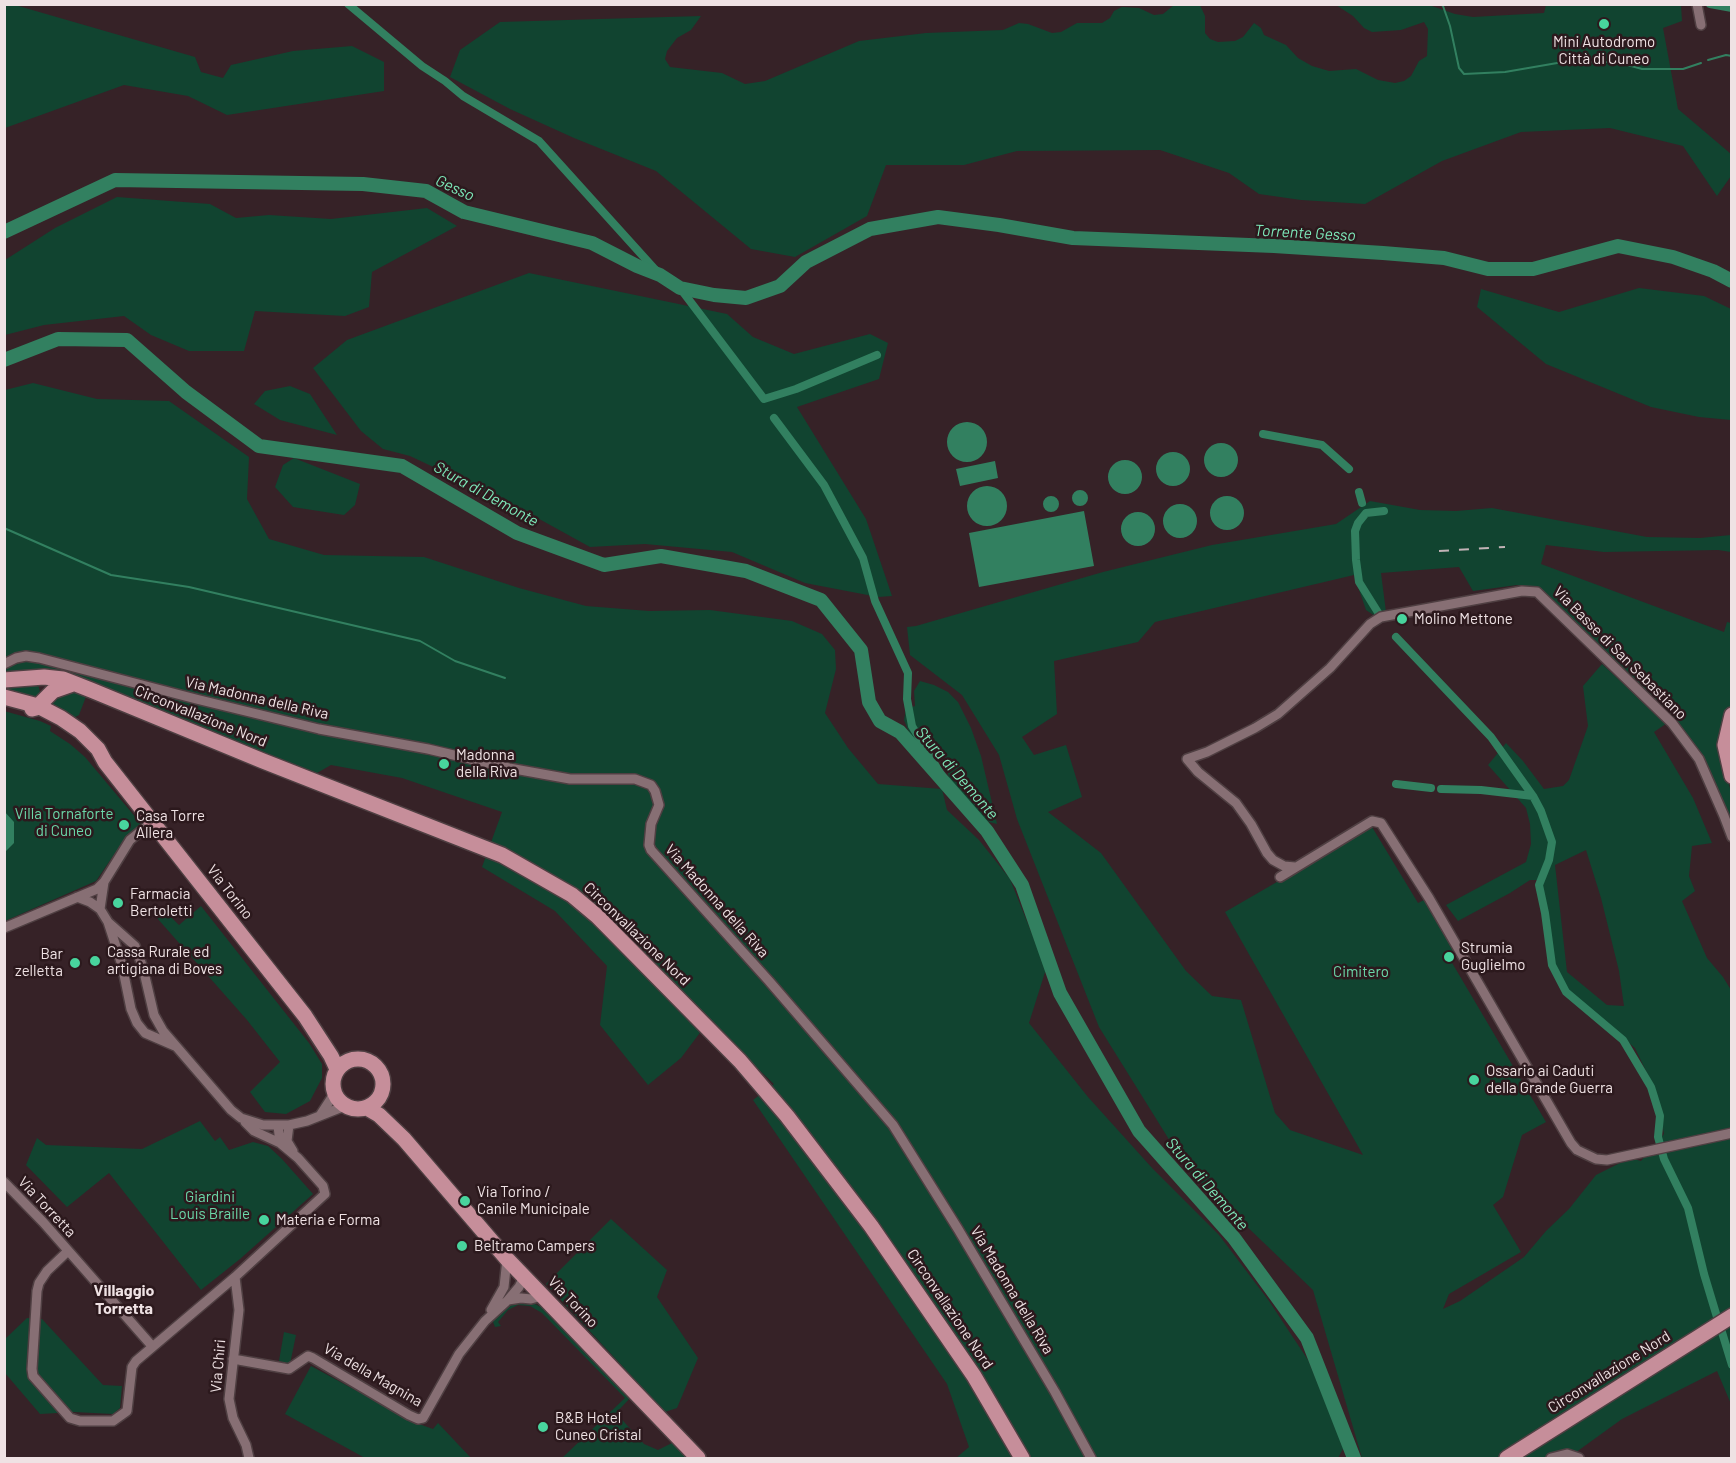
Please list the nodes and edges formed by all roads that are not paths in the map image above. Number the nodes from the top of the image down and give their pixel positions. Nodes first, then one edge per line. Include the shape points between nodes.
1 (1697, 4) edge
2 (1701, 25) dead end
3 (4, 664) edge
4 (37, 677) junction
5 (4, 680) edge
6 (73, 684) junction
7 (4, 696) edge
8 (36, 704) junction
9 (4, 705) edge
10 (1731, 715) edge
11 (1731, 776) edge
12 (152, 822) junction
13 (1731, 837) edge
14 (1295, 867) junction
15 (1280, 877) dead end
16 (104, 882) junction
17 (77, 897) junction
18 (100, 909) junction
19 (108, 922) junction
20 (4, 928) edge
21 (178, 1047) junction
22 (342, 1065) junction
23 (334, 1094) junction
24 (373, 1103) junction
25 (345, 1106) junction
26 (320, 1114) junction
27 (241, 1118) junction
28 (290, 1125) junction
29 (278, 1126) junction
30 (1731, 1133) edge
31 (280, 1143) junction
32 (298, 1158) junction
33 (4, 1182) edge
34 (68, 1251) junction
35 (507, 1259) junction
36 (235, 1277) junction
37 (524, 1277) junction
38 (504, 1287) junction
39 (223, 1288) junction
40 (542, 1296) junction
41 (508, 1300) junction
42 (239, 1310) junction
43 (1731, 1316) edge
44 (485, 1321) junction
45 (152, 1346) junction
46 (233, 1359) junction
47 (249, 1458) edge
48 (698, 1458) edge
49 (1022, 1458) edge
50 (1091, 1458) edge
51 (1507, 1458) edge
52 (1551, 1458) edge
53 (1579, 1458) edge

1 - 2 street
3 - 50 street, Via Madonna della Riva via 26,656 39,658 296,723 509,768 570,779 635,779 651,785 659,804 651,824 651,850 893,1125 1043,1371
4 - 5 main road, Circonvallazione Nord
4 - 6 main road, Circonvallazione Nord
4 - 8 main road via 44,689
6 - 8 main road via 61,687
6 - 49 main road, Circonvallazione Nord via 501,855 572,895 740,1061 787,1116 968,1366
7 - 8 main road, Via Torino
8 - 9 main road, Via Torino
8 - 12 main road, Via Torino via 80,731 98,749
10 - 11 main road via 1725,745
12 - 16 street via 130,840
12 - 22 main road, Via Torino via 305,1016 331,1056
13 - 14 street, Via Basse di San Sebastiano via 1699,759 1672,723 1537,592 1522,591 1381,617 1278,714 1187,759 1236,803 1273,860
14 - 15 street
14 - 30 street via 1372,821 1381,824 1429,898 1570,1143 1585,1155 1607,1160
16 - 17 street
16 - 18 street
17 - 18 street
17 - 20 street
18 - 19 street
19 - 21 street via 135,946 154,1016
19 - 21 street via 137,1023 145,1033
21 - 27 street
22 - 23 main road via 333,1084
22 - 24 main road via 364,1059 379,1069 383,1081
23 - 25 main road
23 - 26 street
24 - 25 main road via 356,1110
24 - 35 main road, Via Torino
25 - 26 street
26 - 28 street
27 - 29 street
27 - 31 street via 255,1131
28 - 29 street
28 - 32 street via 287,1141
29 - 31 street
31 - 32 street
32 - 36 street via 323,1186 325,1194
33 - 34 street, Via Torretta
34 - 45 street, Via Torretta
34 - 45 street, Via Torretta via 39,1283 32,1369 33,1376 66,1415 80,1421 113,1421 122,1416 129,1403 132,1367
35 - 37 main road, Via Torino
35 - 38 street, Via della Magnina
36 - 39 street, Via Torretta
36 - 42 street, Via Chiri
37 - 38 street
37 - 40 main road, Via Torino
37 - 41 street, Via della Magnina
38 - 44 street, Via della Magnina
39 - 42 street
39 - 45 street, Via Torretta
40 - 41 street
40 - 48 main road, Via Torino
41 - 44 street, Via della Magnina
42 - 46 street, Via Chiri
43 - 51 main road, Circonvallazione Nord
44 - 46 street, Via della Magnina via 459,1354 427,1413 418,1419 308,1356 289,1369
46 - 47 street, Via Chiri via 230,1408
52 - 53 street via 1567,1454

